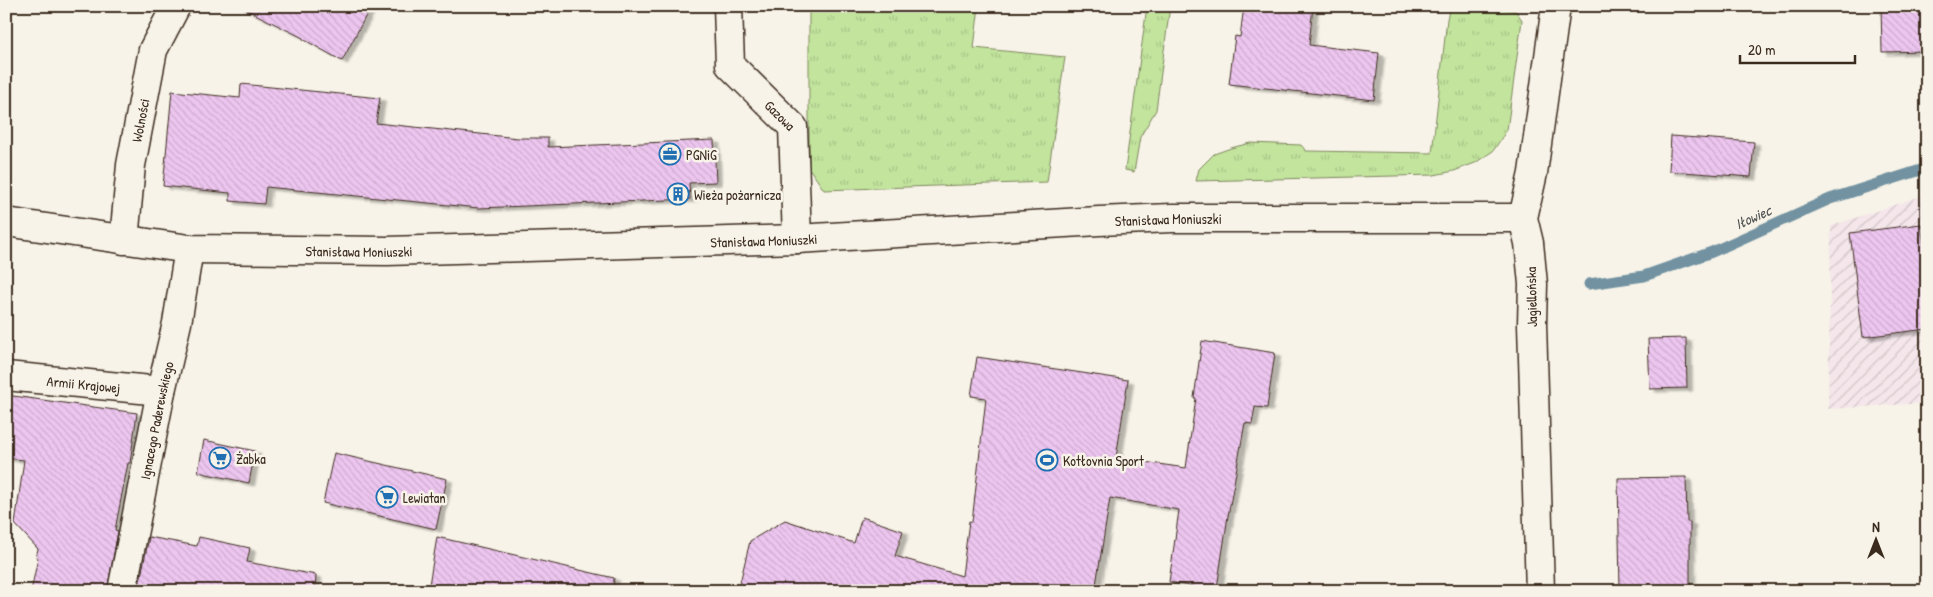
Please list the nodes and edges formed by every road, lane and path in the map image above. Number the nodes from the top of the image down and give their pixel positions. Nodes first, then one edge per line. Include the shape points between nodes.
1 (176, 6) edge
2 (728, 6) edge
3 (1556, 6) edge
4 (1522, 218) junction
5 (6, 222) edge
6 (797, 238) junction
7 (124, 240) junction
8 (190, 250) junction
9 (6, 376) edge
10 (161, 391) junction
11 (122, 591) edge
12 (1540, 591) edge

1 - 7 street, Wolności via 153,50 134,149
2 - 6 street, Gazowa via 730,65 792,127
3 - 4 street, Jagiellońska via 1533,173
4 - 6 street, Stanisława Moniuszki via 1163,218
4 - 12 street, Jagiellońska via 1529,243 1533,284
5 - 7 street, Stanisława Moniuszki
6 - 8 street, Stanisława Moniuszki via 387,251
7 - 8 street, Stanisława Moniuszki
8 - 10 street, Ignacego Paderewskiego
9 - 10 street, Armii Krajowej
10 - 11 street, Ignacego Paderewskiego

